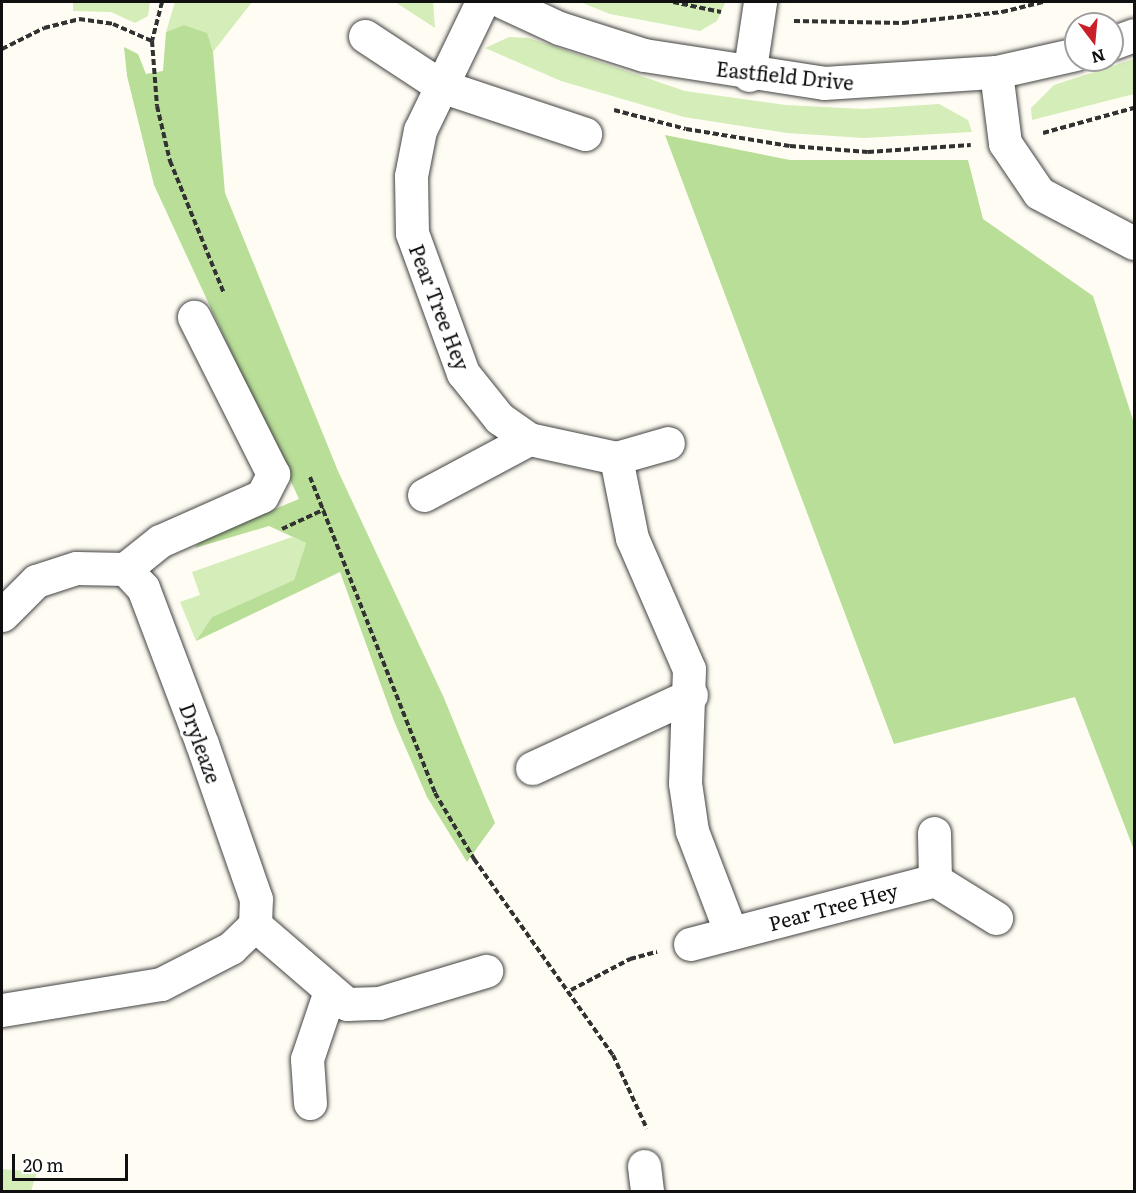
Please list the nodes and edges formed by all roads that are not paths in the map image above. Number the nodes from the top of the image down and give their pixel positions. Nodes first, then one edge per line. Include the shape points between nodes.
1 (482, 2) edge
2 (503, 2) edge
3 (759, 9) edge
4 (364, 36) dead end
5 (1064, 57) edge
6 (996, 72) junction
7 (749, 75) junction
8 (441, 86) junction
9 (585, 134) dead end
10 (1134, 243) edge
11 (194, 317) dead end
12 (529, 439) junction
13 (668, 443) dead end
14 (616, 458) junction
15 (424, 495) dead end
16 (125, 569) junction
17 (2, 615) edge
18 (691, 695) junction
19 (532, 768) dead end
20 (934, 833) dead end
21 (935, 880) junction
22 (996, 918) dead end
23 (255, 925) junction
24 (731, 933) junction
25 (690, 944) road end
26 (486, 971) dead end
27 (330, 991) junction
28 (2, 1010) edge
29 (310, 1102) dead end

1 - 8 street, Pear Tree Hey
2 - 7 street, Eastfield Drive via 559,28 644,55
3 - 7 street
4 - 8 street
5 - 6 street, Eastfield Drive
6 - 7 street, Eastfield Drive via 879,83
6 - 10 street via 1005,143 1039,193
8 - 9 street
8 - 12 street, Pear Tree Hey via 420,130 411,176 412,233 463,373 499,418
11 - 16 street via 273,474 262,496 160,541
12 - 14 street, Pear Tree Hey
12 - 15 street
13 - 14 street, Pear Tree Hey
14 - 18 street via 632,538 689,669
16 - 17 street via 76,568 36,581
16 - 23 street, Dryleaze via 143,588 202,744 256,898
18 - 19 street
18 - 24 street via 686,783 692,831
20 - 21 street
21 - 22 street
21 - 24 street, Pear Tree Hey
23 - 27 street
23 - 28 street via 231,948 160,984
24 - 25 street, Pear Tree Hey
26 - 27 street via 379,1003 347,1004
27 - 29 street via 307,1059

